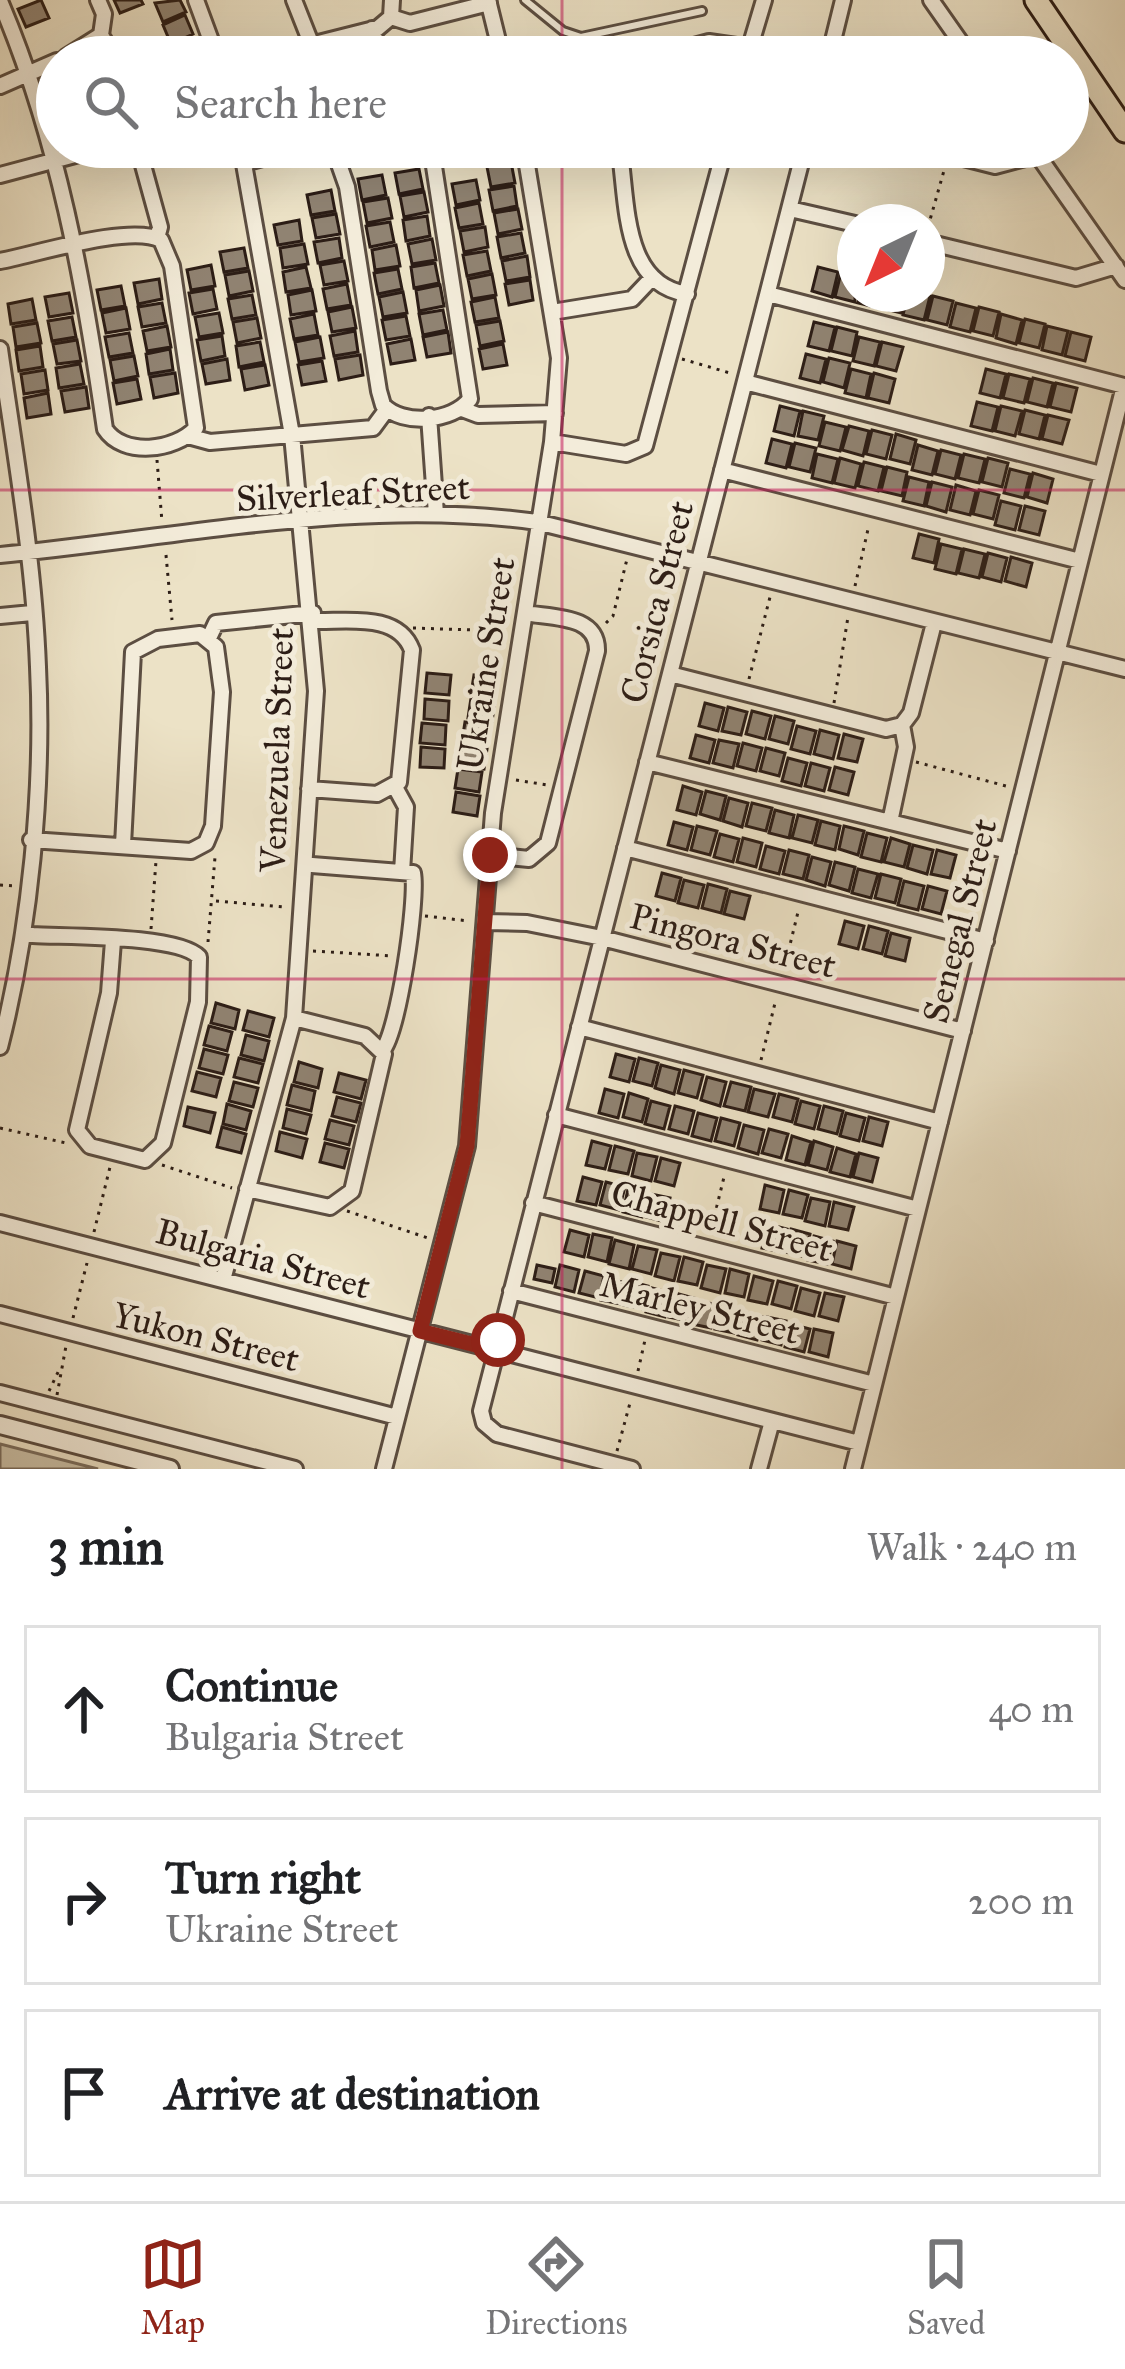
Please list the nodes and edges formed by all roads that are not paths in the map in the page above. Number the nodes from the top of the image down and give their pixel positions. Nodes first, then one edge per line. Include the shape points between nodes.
1 (98, 0) edge
2 (196, 0) edge
3 (294, 0) edge
4 (392, 0) edge
5 (525, 0) edge
6 (764, 0) edge
7 (843, 0) edge
8 (931, 0) edge
9 (1036, 0) edge
10 (0, 1) edge
11 (488, 1) edge
12 (702, 10) dead end
13 (391, 17) junction
14 (372, 29) junction
15 (101, 35) edge
16 (210, 36) edge
17 (308, 36) edge
18 (344, 36) edge
19 (374, 36) edge
20 (497, 36) edge
21 (578, 36) edge
22 (585, 36) edge
23 (754, 36) edge
24 (834, 36) edge
25 (955, 36) edge
26 (1060, 36) edge
27 (36, 72) edge
28 (31, 74) junction
29 (1089, 78) edge
30 (0, 86) edge
31 (36, 93) edge
32 (1125, 131) edge
33 (36, 165) edge
34 (56, 168) edge
35 (144, 168) edge
36 (245, 168) edge
37 (340, 168) edge
38 (434, 168) edge
39 (528, 168) edge
40 (622, 168) edge
41 (719, 168) edge
42 (801, 168) edge
43 (1046, 168) edge
44 (0, 175) edge
45 (790, 209) junction
46 (837, 220) edge
47 (157, 238) junction
48 (76, 245) junction
49 (945, 246) edge
50 (0, 261) edge
51 (1116, 266) junction
52 (650, 280) junction
53 (1125, 280) edge
54 (687, 294) junction
55 (768, 294) junction
56 (552, 312) junction
57 (0, 349) edge
58 (741, 379) junction
59 (1124, 386) edge
60 (462, 409) junction
61 (387, 410) junction
62 (555, 412) junction
63 (429, 416) junction
64 (292, 435) junction
65 (188, 436) junction
66 (552, 442) junction
67 (722, 470) junction
68 (1101, 474) junction
69 (21, 492) junction
70 (0, 494) edge
71 (436, 514) junction
72 (537, 522) junction
73 (300, 523) junction
74 (26, 552) junction
75 (0, 555) edge
76 (1080, 561) junction
77 (699, 562) junction
78 (32, 613) junction
79 (525, 614) junction
80 (0, 616) edge
81 (313, 617) junction
82 (934, 623) junction
83 (209, 638) junction
84 (1058, 655) junction
85 (1125, 669) edge
86 (670, 674) junction
87 (902, 725) junction
88 (647, 763) junction
89 (395, 787) junction
90 (309, 790) junction
91 (890, 822) junction
92 (31, 840) junction
93 (122, 845) junction
94 (625, 848) junction
95 (1008, 851) junction
96 (490, 855) junction
97 (312, 865) dead end
98 (402, 872) junction
99 (481, 922) junction
100 (24, 934) junction
101 (602, 938) junction
102 (113, 940) junction
103 (986, 941) junction
104 (294, 1018) junction
105 (579, 1027) junction
106 (963, 1031) junction
107 (0, 1047) edge
108 (382, 1051) junction
109 (556, 1115) junction
110 (940, 1122) junction
111 (243, 1189) junction
112 (533, 1203) junction
113 (918, 1209) junction
114 (0, 1223) edge
115 (223, 1280) junction
116 (511, 1292) junction
117 (896, 1297) junction
118 (0, 1314) edge
119 (420, 1331) junction
120 (496, 1350) junction
121 (874, 1384) junction
122 (0, 1393) edge
123 (397, 1417) junction
124 (772, 1421) junction
125 (0, 1425) edge
126 (859, 1443) junction
127 (170, 1469) edge
128 (295, 1469) edge
129 (384, 1469) edge
130 (632, 1469) edge
131 (759, 1469) edge
132 (853, 1469) edge

1 - 15 street
2 - 16 street
3 - 17 street
4 - 13 street
5 - 21 lane
6 - 23 street
7 - 24 street
8 - 25 street
9 - 26 main road
10 - 28 street
11 - 13 street via 410,23
11 - 20 street
12 - 22 lane
13 - 14 street
14 - 18 street
14 - 19 street
27 - 28 street
28 - 30 street
28 - 31 street
29 - 32 main road
33 - 44 street
34 - 48 street
35 - 47 street
36 - 64 street, Venezuela Street
37 - 61 street
38 - 60 street via 470,381
39 - 56 street, Ukraine Street
40 - 52 street via 637,256
41 - 54 street
42 - 45 street, Corsica Street
43 - 51 street
45 - 46 street
45 - 55 street, Corsica Street
47 - 48 street
47 - 65 street via 169,252 196,414
48 - 50 street
48 - 65 street via 105,429 121,446
49 - 51 street via 1076,278
51 - 53 street
52 - 54 street
52 - 56 street via 632,298
54 - 66 street via 645,446 626,454
55 - 58 street, Corsica Street
55 - 59 street
56 - 62 street, Ukraine Street
57 - 69 street
58 - 67 street, Corsica Street
58 - 68 street
59 - 68 street, Senegal Street
60 - 62 street
60 - 63 street
61 - 63 street
61 - 64 street via 374,428
62 - 66 street, Ukraine Street
63 - 71 street
64 - 65 street via 210,442
64 - 73 street, Venezuela Street
66 - 72 street, Ukraine Street
67 - 76 street
67 - 77 street, Corsica Street
68 - 76 street, Senegal Street
69 - 70 street
69 - 74 street
71 - 72 street, Silverleaf Street
71 - 73 street, Silverleaf Street
72 - 77 street, Silverleaf Street
72 - 79 street, Ukraine Street
73 - 74 street, Silverleaf Street
73 - 81 street, Venezuela Street
74 - 75 street, Silverleaf Street
74 - 78 street
76 - 84 street, Senegal Street
77 - 82 street, Silverleaf Street
77 - 86 street, Corsica Street
78 - 80 street
78 - 92 street via 39,696
79 - 96 street, Ukraine Street
79 - 96 street via 585,625 597,651 548,843 529,860
81 - 83 street via 216,623
81 - 89 street via 383,623 410,643
81 - 90 street, Venezuela Street
82 - 84 street, Silverleaf Street
82 - 87 street
83 - 93 street via 158,640 133,652
83 - 93 street via 222,692 212,835 191,851
84 - 85 street, Silverleaf Street
84 - 95 street, Senegal Street
86 - 87 street via 886,729
86 - 88 street, Corsica Street
87 - 91 street via 904,759
88 - 91 street
88 - 94 street, Corsica Street
89 - 90 street via 377,794
89 - 98 street via 406,807
90 - 104 street, Venezuela Street
91 - 95 street
92 - 93 street
92 - 100 street
94 - 101 street, Corsica Street
94 - 103 street
95 - 103 street, Senegal Street
96 - 99 street, Ukraine Street
97 - 98 street
98 - 108 street via 415,881 412,915 394,1035
99 - 101 street, Pingora Street
99 - 119 street, Ukraine Street via 467,1146
100 - 102 street
100 - 107 street
101 - 105 street, Corsica Street
101 - 106 street, Pingora Street
102 - 102 street via 187,947 202,967 163,1143 145,1160 89,1146 77,1130
103 - 106 street, Senegal Street
104 - 108 street via 365,1036
104 - 111 street, Venezuela Street
105 - 109 street, Corsica Street
105 - 110 street
106 - 110 street, Senegal Street
108 - 111 street via 348,1198 330,1207
109 - 112 street, Corsica Street
109 - 113 street
110 - 113 street, Senegal Street
111 - 115 street, Venezuela Street
112 - 116 street, Corsica Street
112 - 117 street, Chappell Street
113 - 117 street, Senegal Street
114 - 115 street, Bulgaria Street
115 - 119 street, Bulgaria Street
116 - 120 street, Corsica Street
116 - 121 street, Marley Street
117 - 121 street, Senegal Street
118 - 123 street, Yukon Street
119 - 120 street, Bulgaria Street
119 - 123 street, Ukraine Street
120 - 124 street, Bulgaria Street
120 - 130 street, Corsica Street via 481,1411 487,1428
121 - 126 street, Senegal Street
122 - 128 street
123 - 129 street, Ukraine Street
124 - 126 street, Bulgaria Street
124 - 131 street
125 - 127 street
126 - 132 street, Senegal Street

